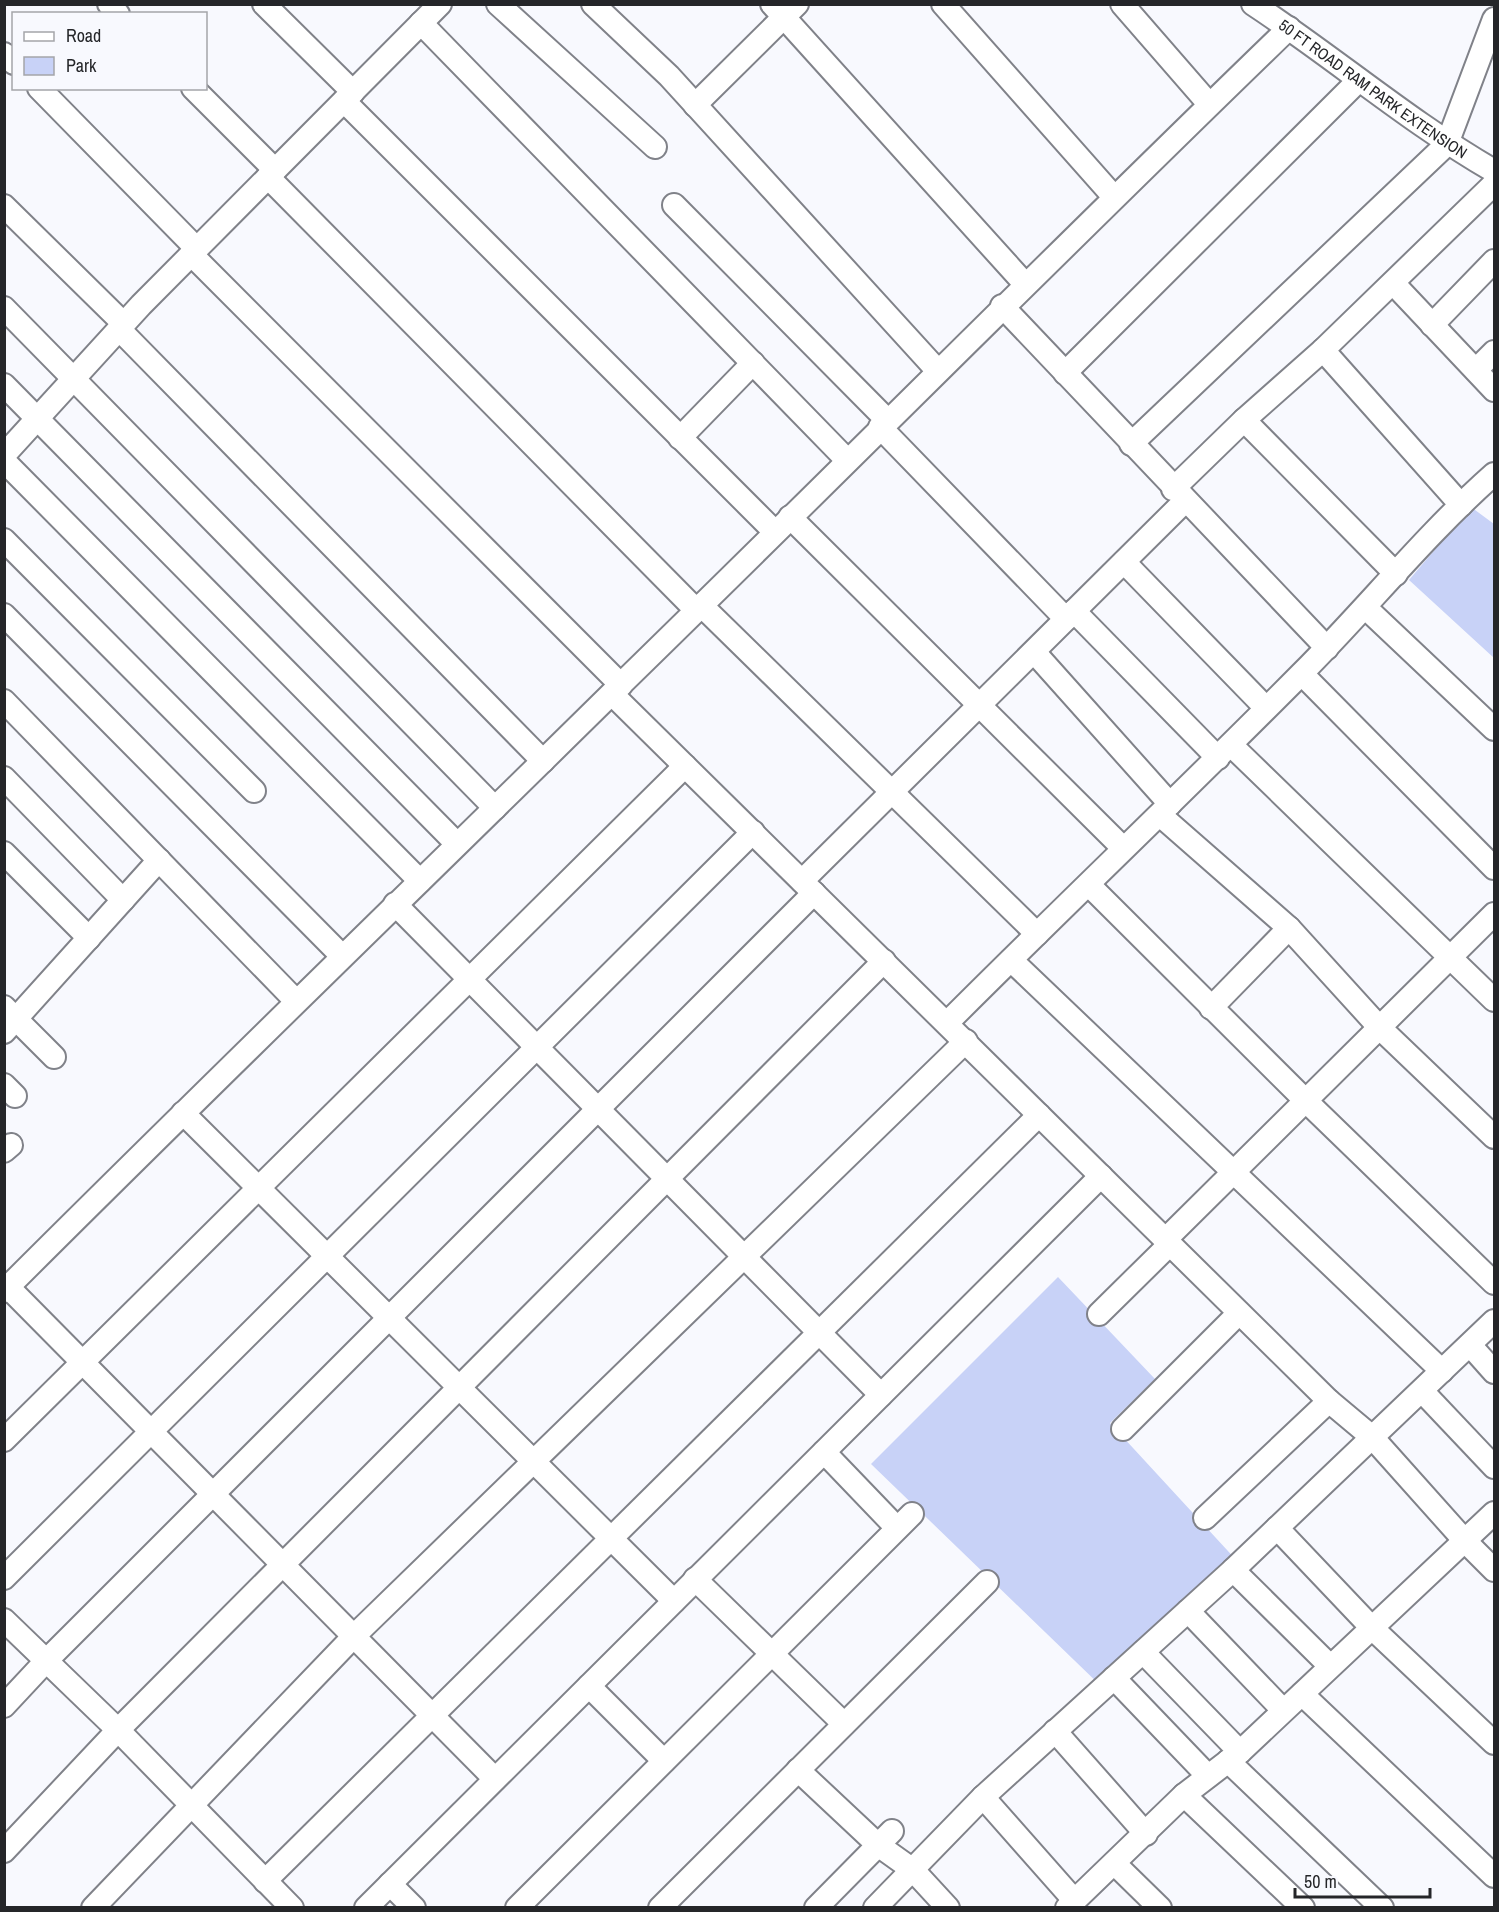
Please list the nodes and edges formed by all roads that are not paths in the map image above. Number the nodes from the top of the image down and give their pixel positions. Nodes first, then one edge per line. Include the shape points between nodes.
1 (264, 4) edge
2 (498, 4) edge
3 (593, 4) edge
4 (943, 4) edge
5 (1122, 4) edge
6 (1252, 4) edge
7 (785, 8) edge
8 (426, 12) edge
9 (1494, 19) edge
10 (1289, 28) junction
11 (1359, 80) junction
12 (41, 90) edge
13 (195, 90) edge
14 (348, 96) junction
15 (695, 105) junction
16 (1209, 105) junction
17 (1447, 144) junction
18 (655, 147) dead end
19 (1494, 171) edge
20 (272, 174) junction
21 (1494, 184) edge
22 (1114, 198) junction
23 (674, 205) dead end
24 (4, 206) edge
25 (194, 252) junction
26 (1494, 261) edge
27 (1393, 283) junction
28 (1024, 284) junction
29 (1002, 306) junction
30 (4, 308) edge
31 (1432, 325) junction
32 (121, 327) junction
33 (1323, 350) junction
34 (1494, 352) edge
35 (753, 363) junction
36 (937, 370) junction
37 (1476, 370) junction
38 (1065, 373) junction
39 (75, 378) junction
40 (4, 385) edge
41 (1494, 390) edge
42 (38, 418) junction
43 (1244, 420) junction
44 (883, 424) junction
45 (680, 438) junction
46 (1131, 444) junction
47 (4, 455) edge
48 (4, 460) edge
49 (847, 460) junction
50 (1494, 474) edge
51 (1179, 495) junction
52 (1461, 505) junction
53 (782, 524) junction
54 (4, 540) edge
55 (1124, 562) junction
56 (1396, 574) junction
57 (698, 608) junction
58 (1366, 608) junction
59 (4, 615) edge
60 (1070, 615) junction
61 (1327, 648) junction
62 (1035, 653) junction
63 (1302, 674) junction
64 (617, 689) junction
65 (4, 701) edge
66 (979, 706) junction
67 (1266, 708) junction
68 (1494, 729) edge
69 (1224, 752) junction
70 (543, 761) junction
71 (685, 766) junction
72 (4, 778) edge
73 (254, 791) dead end
74 (891, 793) junction
75 (495, 808) junction
76 (1165, 809) junction
77 (753, 832) junction
78 (457, 844) junction
79 (1123, 848) junction
80 (4, 853) edge
81 (159, 860) junction
82 (1494, 868) edge
83 (420, 881) junction
84 (1089, 885) junction
85 (808, 887) junction
86 (123, 900) junction
87 (395, 904) junction
88 (1494, 914) edge
89 (1288, 928) junction
90 (1037, 934) junction
91 (89, 938) junction
92 (342, 956) junction
93 (1451, 956) junction
94 (1011, 960) junction
95 (884, 961) junction
96 (470, 979) junction
97 (1494, 1000) edge
98 (296, 1001) junction
99 (1212, 1008) junction
100 (9, 1019) edge
101 (947, 1023) junction
102 (1380, 1028) junction
103 (966, 1041) junction
104 (537, 1047) junction
105 (54, 1058) dead end
106 (1305, 1100) junction
107 (598, 1109) junction
108 (183, 1113) junction
109 (1039, 1115) junction
110 (1494, 1137) edge
111 (1234, 1171) junction
112 (1101, 1176) junction
113 (668, 1179) junction
114 (259, 1188) junction
115 (1168, 1242) junction
116 (327, 1256) junction
117 (745, 1258) junction
118 (1494, 1283) edge
119 (6, 1289) edge
120 (1239, 1313) junction
121 (1099, 1314) dead end
122 (389, 1318) junction
123 (1494, 1321) edge
124 (819, 1331) junction
125 (1470, 1346) junction
126 (83, 1363) junction
127 (1442, 1371) junction
128 (1494, 1372) edge
129 (459, 1389) junction
130 (1422, 1391) junction
131 (881, 1395) junction
132 (1329, 1401) junction
133 (1124, 1429) dead end
134 (151, 1432) junction
135 (1372, 1437) junction
136 (4, 1440) edge
137 (824, 1452) junction
138 (532, 1462) junction
139 (1494, 1467) edge
140 (213, 1494) junction
141 (1494, 1513) edge
142 (1205, 1518) dead end
143 (1277, 1528) junction
144 (610, 1539) junction
145 (1465, 1541) junction
146 (283, 1565) junction
147 (1233, 1570) junction
148 (1494, 1570) edge
149 (4, 1578) edge
150 (695, 1580) junction
151 (987, 1582) dead end
152 (674, 1601) junction
153 (1188, 1611) junction
154 (4, 1620) edge
155 (1372, 1628) junction
156 (354, 1636) junction
157 (1143, 1652) junction
158 (771, 1654) junction
159 (46, 1661) junction
160 (1330, 1666) junction
161 (1114, 1678) junction
162 (589, 1686) junction
163 (1302, 1694) junction
164 (4, 1706) edge
165 (1283, 1710) junction
166 (432, 1715) junction
167 (844, 1724) junction
168 (118, 1730) junction
169 (1055, 1731) junction
170 (1494, 1743) edge
171 (1234, 1756) junction
172 (664, 1761) junction
173 (798, 1770) junction
174 (1208, 1776) junction
175 (495, 1779) junction
176 (1184, 1795) junction
177 (983, 1797) junction
178 (191, 1806) junction
179 (1146, 1834) junction
180 (885, 1838) junction
181 (4, 1851) edge
182 (1114, 1864) junction
183 (913, 1870) junction
184 (1494, 1876) edge
185 (265, 1881) junction
186 (390, 1884) junction
187 (1070, 1904) edge
188 (93, 1908) edge
189 (292, 1908) edge
190 (366, 1908) edge
191 (414, 1908) edge
192 (516, 1908) edge
193 (660, 1908) edge
194 (816, 1908) edge
195 (875, 1908) edge
196 (948, 1908) edge
197 (1160, 1908) edge
198 (1303, 1908) edge
199 (1382, 1908) edge

1 - 14 street
2 - 18 street
3 - 15 street
4 - 22 street
5 - 16 street
6 - 10 street, 50 FT ROAD RAM PARK EXTENSION
7 - 15 street
7 - 28 street
8 - 14 street
8 - 35 street
9 - 17 street
10 - 11 street, 50 FT ROAD RAM PARK EXTENSION
10 - 16 street
11 - 17 street, 50 FT ROAD RAM PARK EXTENSION
11 - 38 street
12 - 25 street
13 - 20 street
14 - 20 street
14 - 45 street
15 - 36 street
16 - 22 street
17 - 19 street, 50 FT ROAD RAM PARK EXTENSION
17 - 46 street
20 - 25 street
20 - 57 street
21 - 27 street
22 - 28 street
23 - 44 street
24 - 32 street
25 - 32 street
25 - 64 street
26 - 31 street
27 - 31 street
27 - 33 street
28 - 29 street
29 - 36 street
29 - 38 street
30 - 39 street
31 - 37 street
32 - 39 street
32 - 70 street
33 - 43 street
33 - 52 street
34 - 37 street
35 - 45 street
35 - 49 street
36 - 44 street
37 - 41 street
38 - 46 street
39 - 42 street
39 - 75 street
40 - 42 street
42 - 47 street
42 - 78 street
43 - 51 street
43 - 56 street
44 - 49 street
44 - 60 street
45 - 53 street
46 - 51 street
48 - 83 street
49 - 53 street
50 - 52 street
51 - 55 street
51 - 61 street
52 - 56 street
53 - 57 street
53 - 66 street
54 - 73 street
55 - 60 street
55 - 67 street
56 - 58 street
57 - 64 street
57 - 74 street
58 - 61 street
58 - 68 street
59 - 92 street
60 - 62 street
60 - 69 street
61 - 63 street
62 - 66 street
62 - 76 street
63 - 67 street
63 - 82 street
64 - 70 street
64 - 71 street
65 - 81 street
66 - 74 street
66 - 79 street
67 - 69 street
69 - 76 street
69 - 93 street
70 - 75 street
71 - 77 street
71 - 96 street
72 - 86 street
74 - 85 street
74 - 90 street
75 - 78 street
76 - 79 street
76 - 89 street
77 - 85 street
77 - 104 street
78 - 83 street
79 - 84 street
80 - 91 street
81 - 86 street
81 - 98 street
83 - 87 street
84 - 90 street
84 - 99 street
85 - 95 street
85 - 107 street
86 - 91 street
87 - 92 street
87 - 96 street
88 - 93 street
89 - 99 street
89 - 102 street
90 - 94 street
91 - 100 street
92 - 98 street
93 - 97 street
93 - 102 street
94 - 101 street
94 - 111 street
95 - 101 street
95 - 113 street
96 - 104 street
96 - 114 street
98 - 108 street
99 - 106 street
100 - 105 street
101 - 103 street
102 - 106 street
102 - 110 street
103 - 109 street
103 - 117 street
104 - 107 street
104 - 116 street
106 - 111 street
106 - 118 street
107 - 113 street
107 - 122 street
108 - 114 street
108 - 119 street
109 - 112 street
109 - 124 street
111 - 115 street
111 - 127 street
112 - 115 street
112 - 131 street
113 - 117 street
113 - 129 street
114 - 116 street
114 - 126 street
115 - 120 street
115 - 121 street
116 - 122 street
116 - 134 street
117 - 124 street
117 - 138 street
119 - 126 street
120 - 132 street
120 - 133 street
122 - 129 street
122 - 140 street
123 - 125 street
124 - 131 street
124 - 144 street
125 - 127 street
125 - 128 street
126 - 134 street
126 - 136 street
127 - 130 street
129 - 138 street
129 - 146 street
130 - 135 street
130 - 139 street
131 - 137 street
132 - 135 street
132 - 142 street
134 - 140 street
134 - 149 street
135 - 143 street
135 - 145 street
137 - 150 street
137 - 158 street via 904,1521
138 - 144 street
138 - 156 street
140 - 146 street
140 - 159 street
141 - 145 street
143 - 147 street
143 - 155 street
144 - 152 street
144 - 166 street
145 - 148 street
145 - 155 street
146 - 156 street
146 - 168 street
147 - 153 street
147 - 160 street
150 - 152 street
150 - 158 street
151 - 167 street
152 - 162 street
153 - 157 street
153 - 165 street
154 - 159 street
155 - 160 street
155 - 170 street
156 - 166 street
156 - 178 street
157 - 161 street
157 - 171 street
158 - 167 street
158 - 172 street
159 - 164 street
159 - 168 street
160 - 163 street
161 - 169 street
161 - 174 street
162 - 172 street
162 - 175 street
163 - 165 street
163 - 184 street
165 - 171 street
166 - 175 street
166 - 185 street
167 - 173 street
168 - 178 street
168 - 181 street
169 - 177 street
169 - 179 street
171 - 174 street
171 - 199 street
172 - 192 street
173 - 180 street
173 - 193 street
174 - 176 street
175 - 186 street
176 - 179 street
176 - 198 street
177 - 183 street
177 - 187 street
178 - 185 street
178 - 188 street
179 - 182 street
180 - 183 street
180 - 194 street
182 - 187 street
182 - 197 street
183 - 195 street
183 - 196 street
185 - 189 street
186 - 190 street
186 - 191 street

